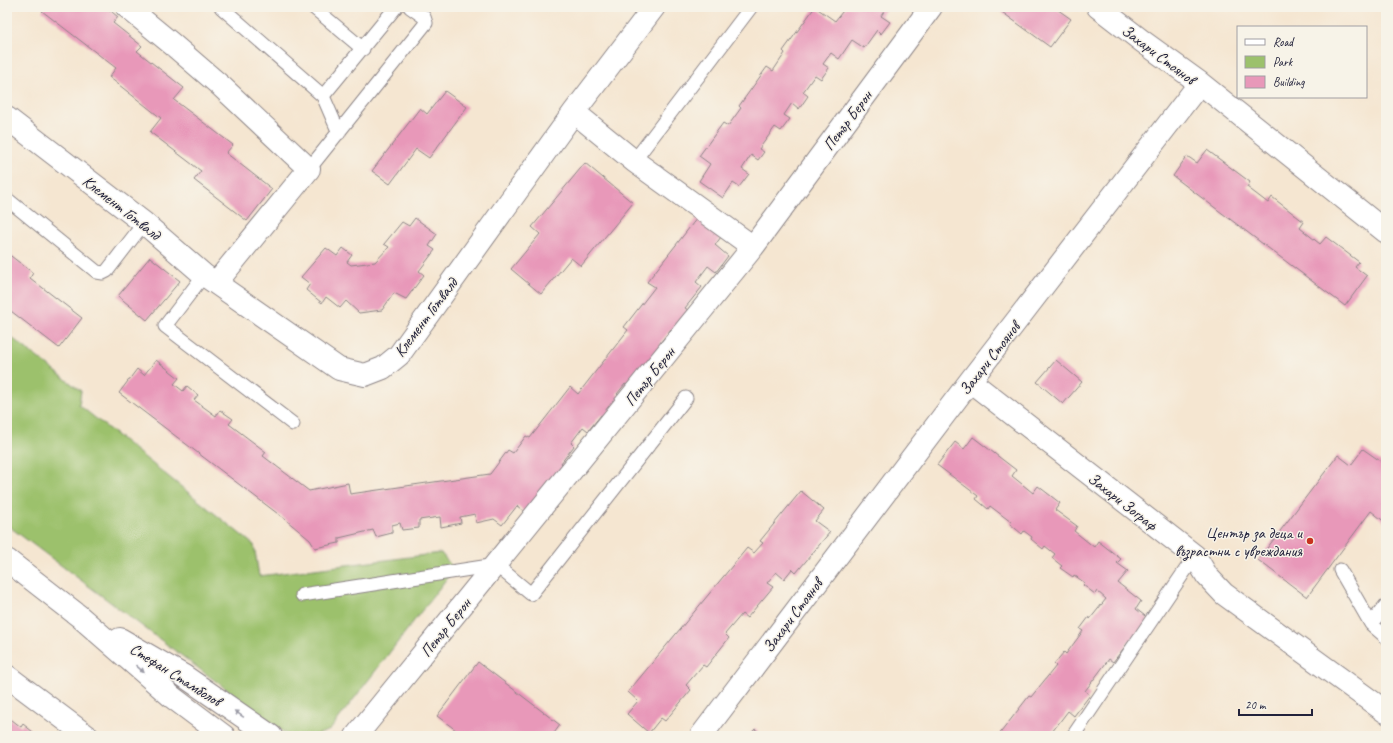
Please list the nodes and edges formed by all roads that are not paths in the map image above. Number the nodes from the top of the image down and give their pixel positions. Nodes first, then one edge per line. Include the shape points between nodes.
1 (127, 7) edge
2 (220, 7) edge
3 (313, 7) edge
4 (396, 7) edge
5 (410, 7) edge
6 (654, 7) edge
7 (751, 7) edge
8 (931, 7) edge
9 (1098, 7) edge
10 (363, 49) junction
11 (1200, 83) junction
12 (323, 96) junction
13 (574, 112) junction
14 (7, 118) edge
15 (339, 133) junction
16 (634, 161) junction
17 (309, 169) junction
18 (7, 199) edge
19 (144, 223) junction
20 (1386, 232) edge
21 (753, 247) junction
22 (210, 279) junction
23 (970, 381) junction
24 (686, 398) dead end
25 (293, 424) dead end
26 (1195, 556) junction
27 (7, 560) edge
28 (496, 565) junction
29 (1340, 570) dead end
30 (302, 594) dead end
31 (1386, 605) edge
32 (79, 616) junction
33 (1371, 624) junction
34 (1386, 637) edge
35 (7, 676) edge
36 (1386, 712) edge
37 (217, 732) edge
38 (701, 735) edge
39 (87, 736) edge
40 (271, 736) edge
41 (356, 736) edge
42 (1073, 736) edge

1 - 17 street via 222,87
2 - 12 lane
3 - 10 lane
4 - 10 lane
5 - 15 lane via 424,17 426,23
6 - 13 street, Клемент Готвалд
7 - 16 lane
8 - 21 street, Петър Берон
9 - 11 street, Захари Стоянов
10 - 12 lane
11 - 20 street
11 - 23 street, Захари Стоянов
12 - 15 lane
13 - 16 street
13 - 22 street, Клемент Готвалд via 399,355 383,368 365,375 339,369
14 - 19 street, Клемент Готвалд
15 - 17 lane
16 - 21 street
17 - 22 street
18 - 19 lane via 97,272 107,271
19 - 22 street, Клемент Готвалд
21 - 28 street, Петър Берон
22 - 25 lane via 165,326
23 - 26 street, Захари Зограф
23 - 38 street, Захари Стоянов
24 - 28 lane via 531,594
26 - 36 street, Захари Зограф via 1207,576 1224,594
26 - 42 lane
27 - 32 street, Стефан Стамболов
28 - 30 lane
28 - 41 street, Петър Берон
29 - 33 lane
31 - 33 lane
32 -> 37 street, Стефан Стамболов via 172,697
40 -> 32 street, Стефан Стамболов via 184,676
33 - 34 lane
35 - 39 street

